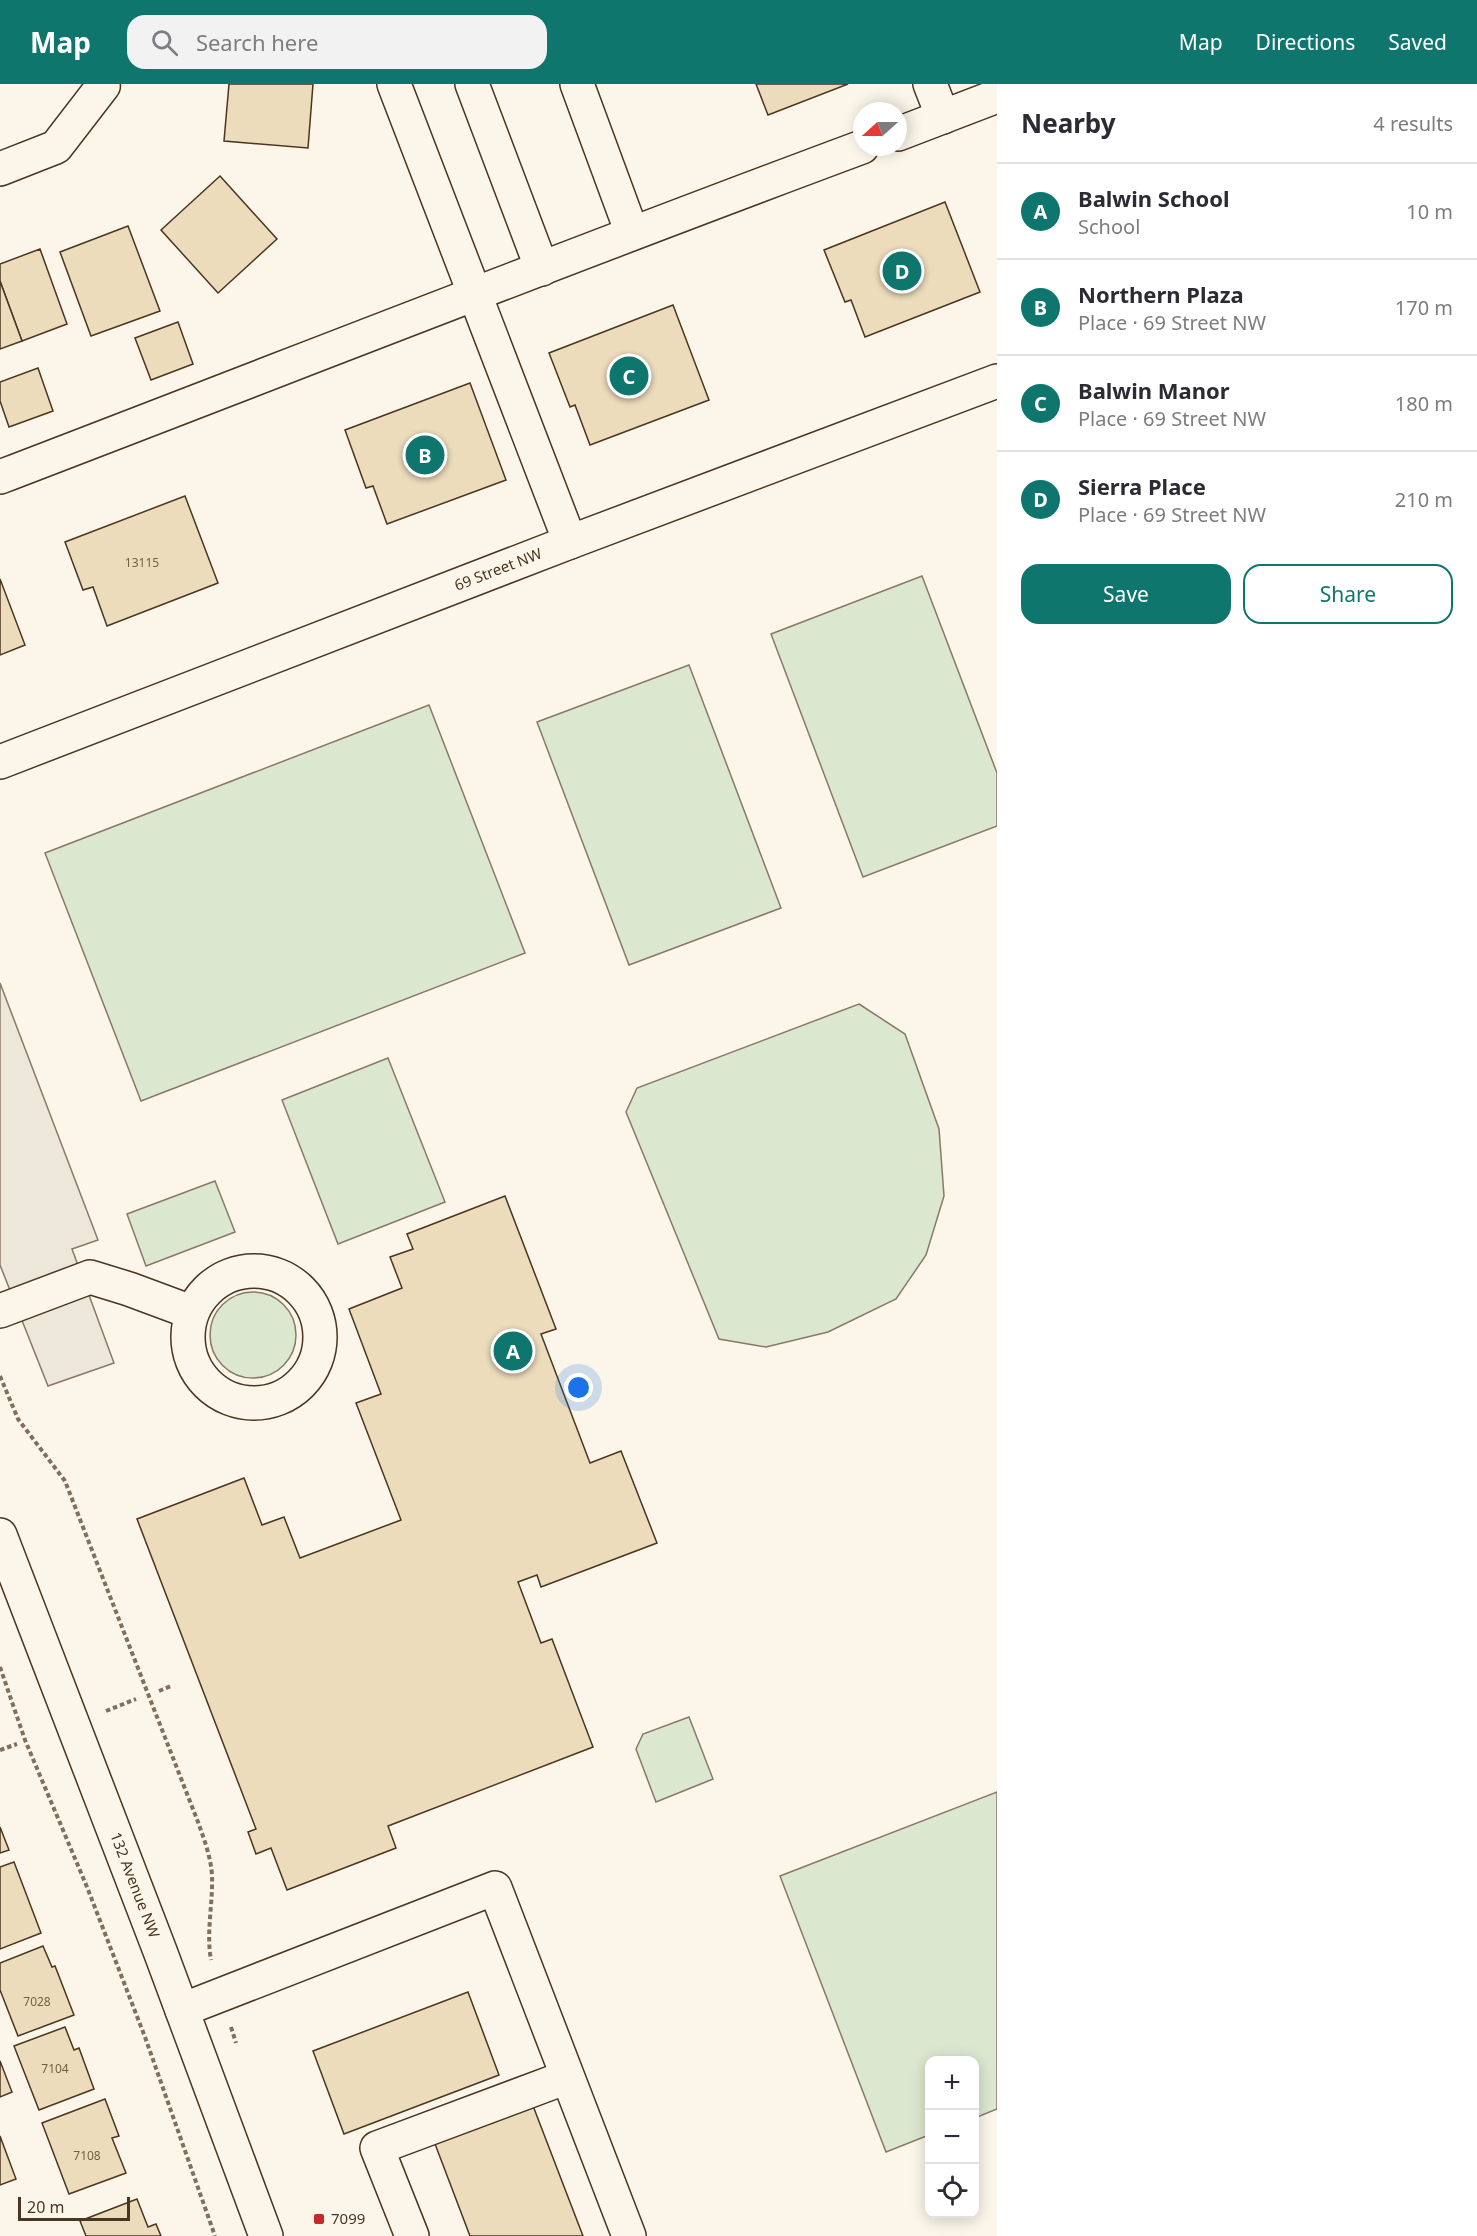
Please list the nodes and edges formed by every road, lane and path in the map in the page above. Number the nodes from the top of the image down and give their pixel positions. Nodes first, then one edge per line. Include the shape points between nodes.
1 (394, 84) edge
2 (472, 84) edge
3 (577, 84) edge
4 (930, 84) edge
5 (102, 85) edge
6 (997, 96) edge
7 (943, 117) junction
8 (907, 131) edge
9 (853, 150) edge
10 (0, 169) edge
11 (632, 233) junction
12 (542, 269) junction
13 (475, 295) junction
14 (997, 381) edge
15 (0, 477) edge
16 (570, 542) junction
17 (0, 762) edge
18 (0, 1311) edge
19 (191, 1312) junction
20 (0, 1376) edge
21 (0, 1535) edge
22 (0, 1667) edge
23 (171, 1686) dead end
24 (159, 1691) dead end
25 (136, 1699) dead end
26 (96, 1714) dead end
27 (17, 1744) dead end
28 (0, 1750) edge
29 (220, 1995) junction
30 (182, 2010) junction
31 (238, 2051) dead end
32 (567, 2077) junction
33 (215, 2236) edge
34 (266, 2236) edge
35 (411, 2236) edge
36 (629, 2236) edge

1 - 13 street
2 - 12 street
3 - 11 street
4 - 7 street
5 - 10 street via 56,147
6 - 7 street
7 - 8 street
9 - 11 street
11 - 12 street
12 - 13 street
13 - 15 street
13 - 16 street
14 - 16 street, 69 Street NW
16 - 17 street, 69 Street NW
18 - 19 street via 90,1277
19 - 19 street via 187,1331 189,1351 201,1376 222,1395 240,1402 277,1399 294,1390 316,1361 321,1343 314,1307 288,1279 251,1269 232,1273 215,1282
20 - 29 path via 18,1419 65,1481 201,1831 212,1874 209,1942
21 - 30 street, 132 Avenue NW
22 - 33 path via 25,1740 145,2037
23 - 24 path
25 - 26 path
27 - 28 path
29 - 30 street
29 - 31 path
29 - 32 street via 495,1887
30 - 34 street, 132 Avenue NW
32 - 35 street via 377,2148
32 - 36 street

